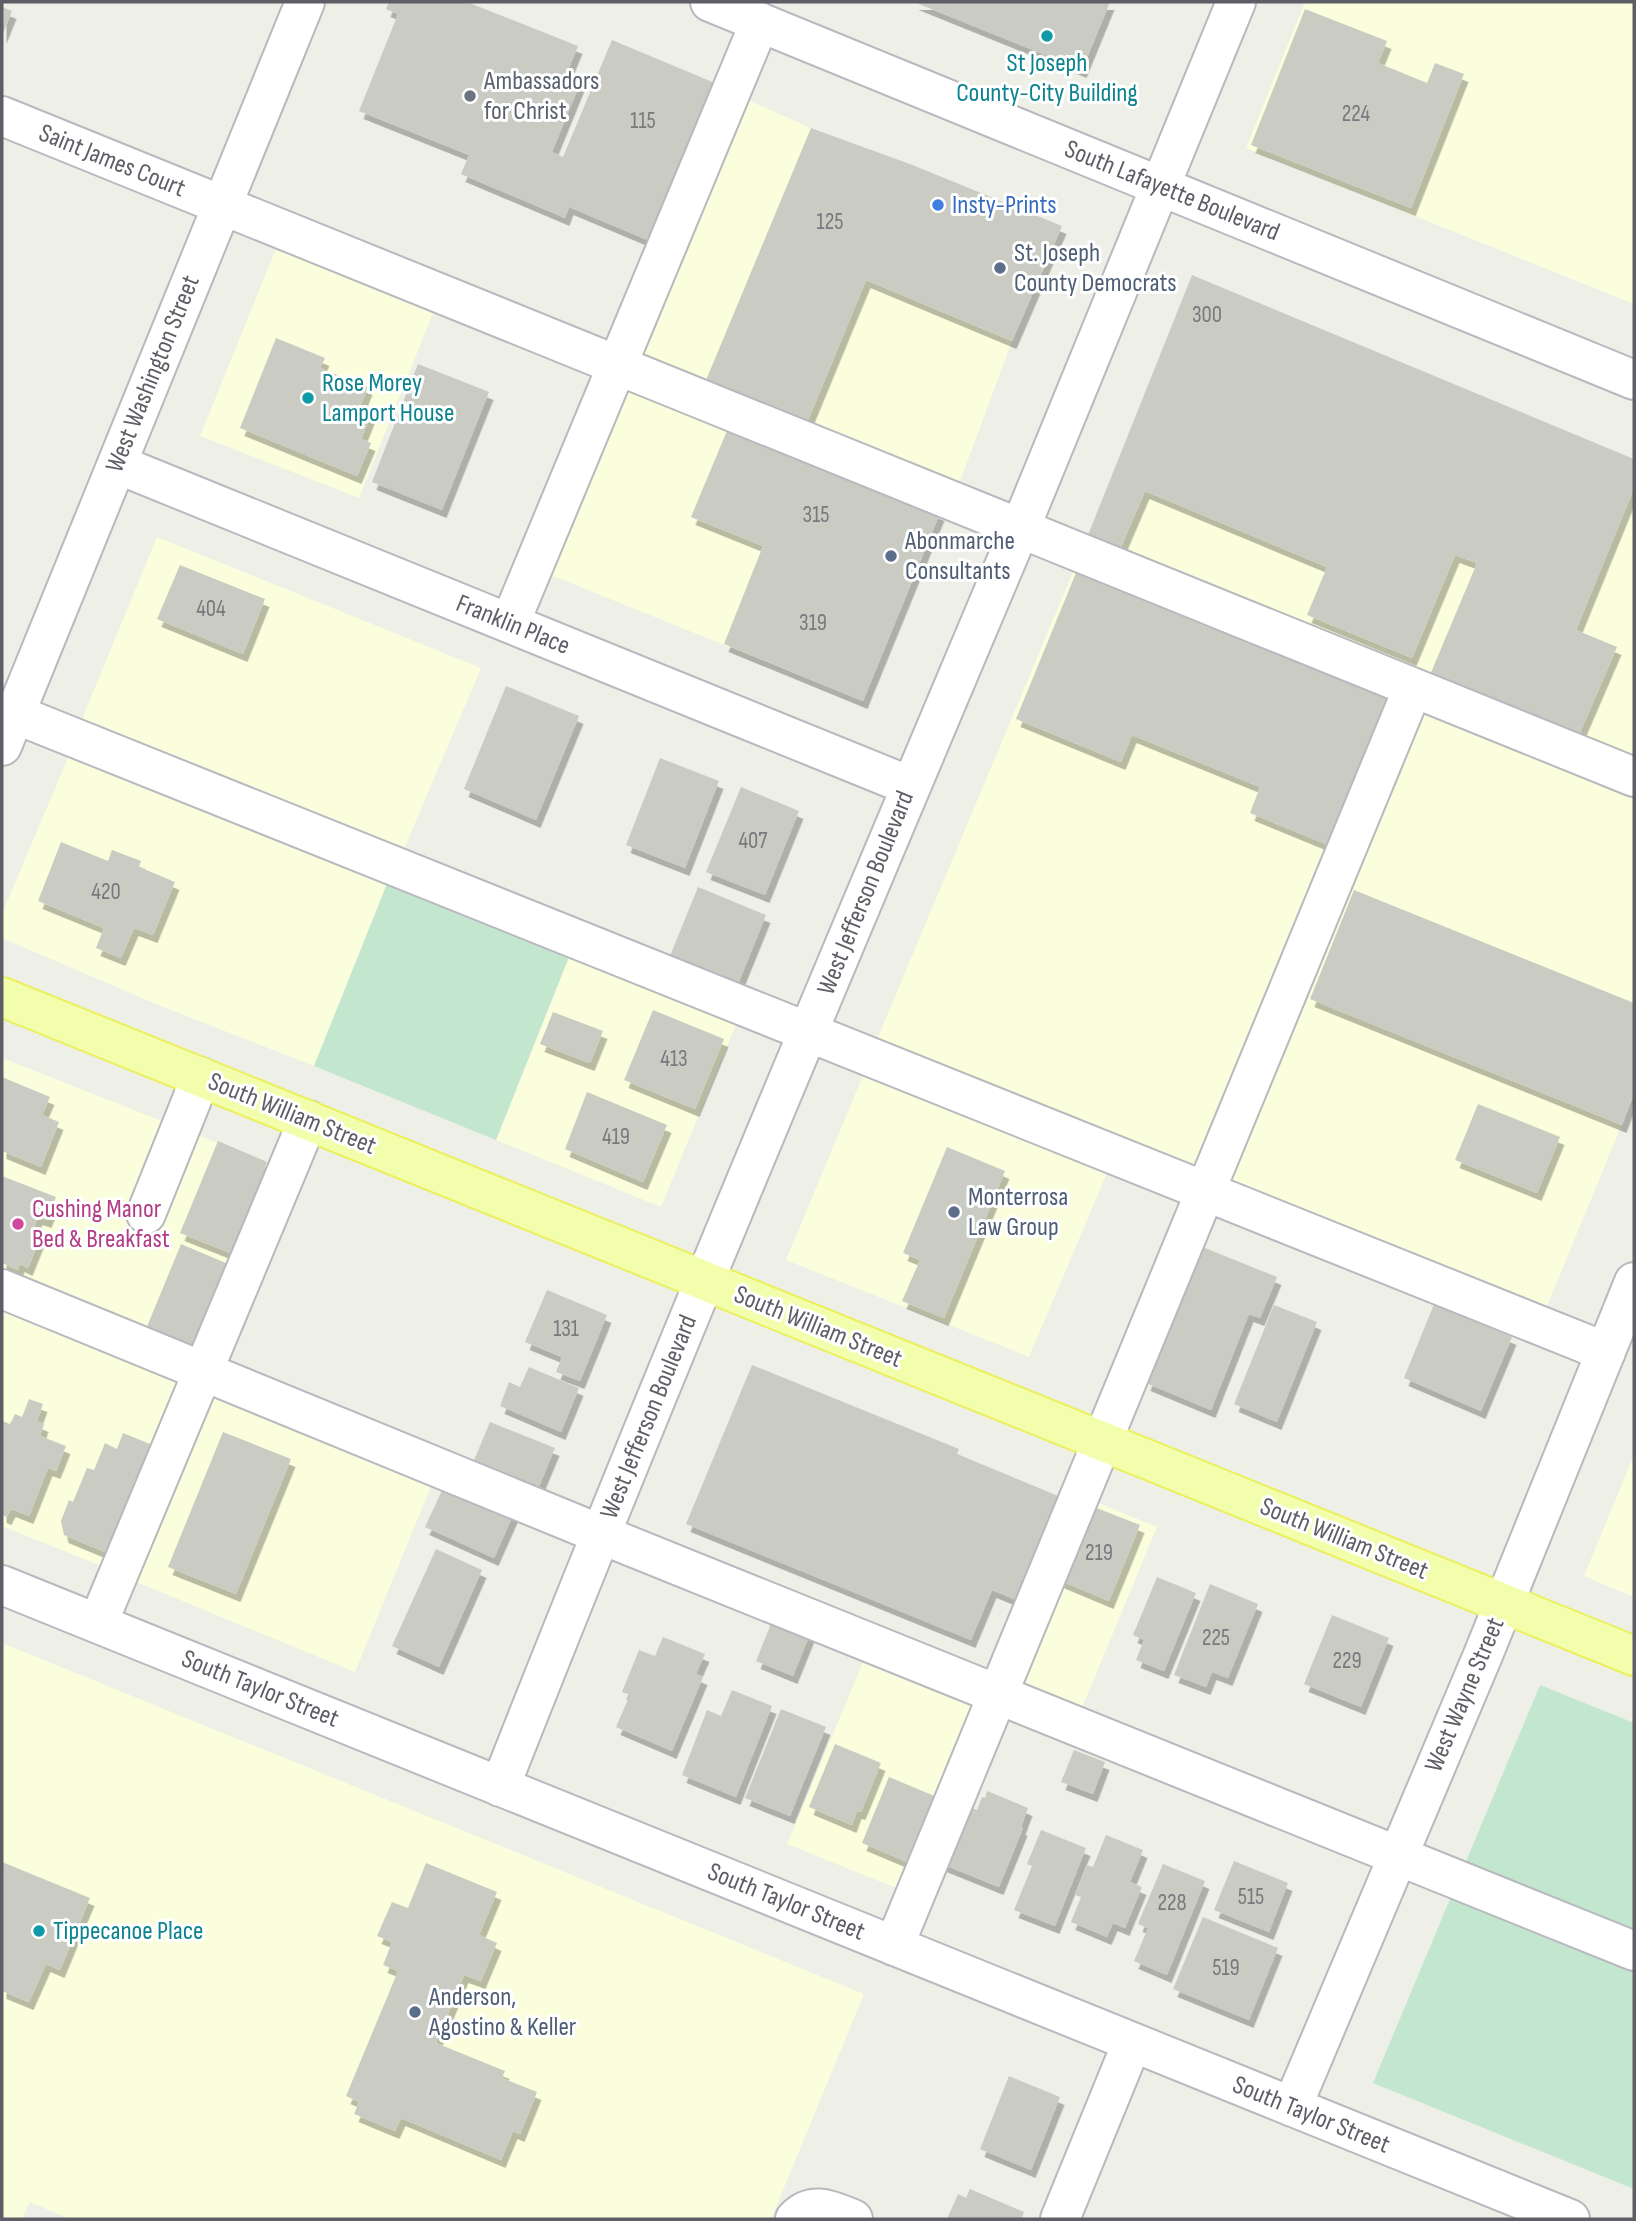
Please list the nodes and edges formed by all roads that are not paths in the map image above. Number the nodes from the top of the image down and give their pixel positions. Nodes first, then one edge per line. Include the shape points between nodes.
1 (305, 2) edge
2 (710, 2) edge
3 (1236, 2) edge
4 (760, 22) junction
5 (2, 116) edge
6 (1160, 186) junction
7 (221, 207) junction
8 (617, 366) junction
9 (1634, 380) edge
10 (117, 464) junction
11 (1020, 529) junction
12 (510, 624) junction
13 (1413, 688) junction
14 (8, 730) edge
15 (1634, 777) edge
16 (910, 786) junction
17 (2, 997) edge
18 (808, 1031) junction
19 (201, 1077) junction
20 (308, 1120) junction
21 (1205, 1191) junction
22 (146, 1214) dead end
23 (705, 1282) junction
24 (1634, 1282) edge
25 (2, 1289) edge
26 (1606, 1352) junction
27 (202, 1372) junction
28 (1102, 1442) junction
29 (600, 1534) junction
30 (2, 1584) edge
31 (1504, 1604) junction
32 (98, 1623) junction
33 (1634, 1656) edge
34 (998, 1694) junction
35 (500, 1787) junction
36 (1397, 1855) junction
37 (894, 1946) junction
38 (1634, 1951) edge
39 (1132, 2043) junction
40 (1292, 2107) junction
41 (795, 2219) edge
42 (853, 2219) edge
43 (1060, 2219) edge
44 (1570, 2219) edge

1 - 7 street, West Washington Street
2 - 4 street, South Lafayette Boulevard
3 - 6 street, West Jefferson Boulevard
4 - 6 street, South Lafayette Boulevard
4 - 8 street
5 - 7 street, Saint James Court
6 - 9 street, South Lafayette Boulevard
6 - 11 street, West Jefferson Boulevard
7 - 8 street, Saint James Court
7 - 10 street, West Washington Street
8 - 11 street, Saint James Court
8 - 12 street
10 - 12 street, Franklin Place
10 - 14 street, West Washington Street
11 - 13 street, Saint James Court
11 - 16 street, West Jefferson Boulevard
12 - 16 street, Franklin Place
13 - 15 street, Saint James Court
13 - 21 street
14 - 18 street
16 - 18 street, West Jefferson Boulevard
17 - 19 main road, South William Street
18 - 21 street
18 - 23 street, West Jefferson Boulevard
19 - 20 main road, South William Street
19 - 22 street
20 - 23 main road, South William Street
20 - 27 street
21 - 26 street
21 - 28 street
23 - 28 main road, South William Street
23 - 29 street, West Jefferson Boulevard
24 - 26 street, West Wayne Street
25 - 27 street
26 - 31 street, West Wayne Street
27 - 29 street
27 - 32 street
28 - 31 main road, South William Street
28 - 34 street
29 - 34 street
29 - 35 street, West Jefferson Boulevard
30 - 32 street, South Taylor Street
31 - 33 main road, South William Street
31 - 36 street, West Wayne Street
32 - 35 street, South Taylor Street
34 - 36 street
34 - 37 street
35 - 37 street, South Taylor Street
36 - 38 street
36 - 40 street, West Wayne Street
37 - 39 street, South Taylor Street
39 - 40 street, South Taylor Street
39 - 43 street
40 - 44 street, South Taylor Street
41 - 42 street via 817,2207

